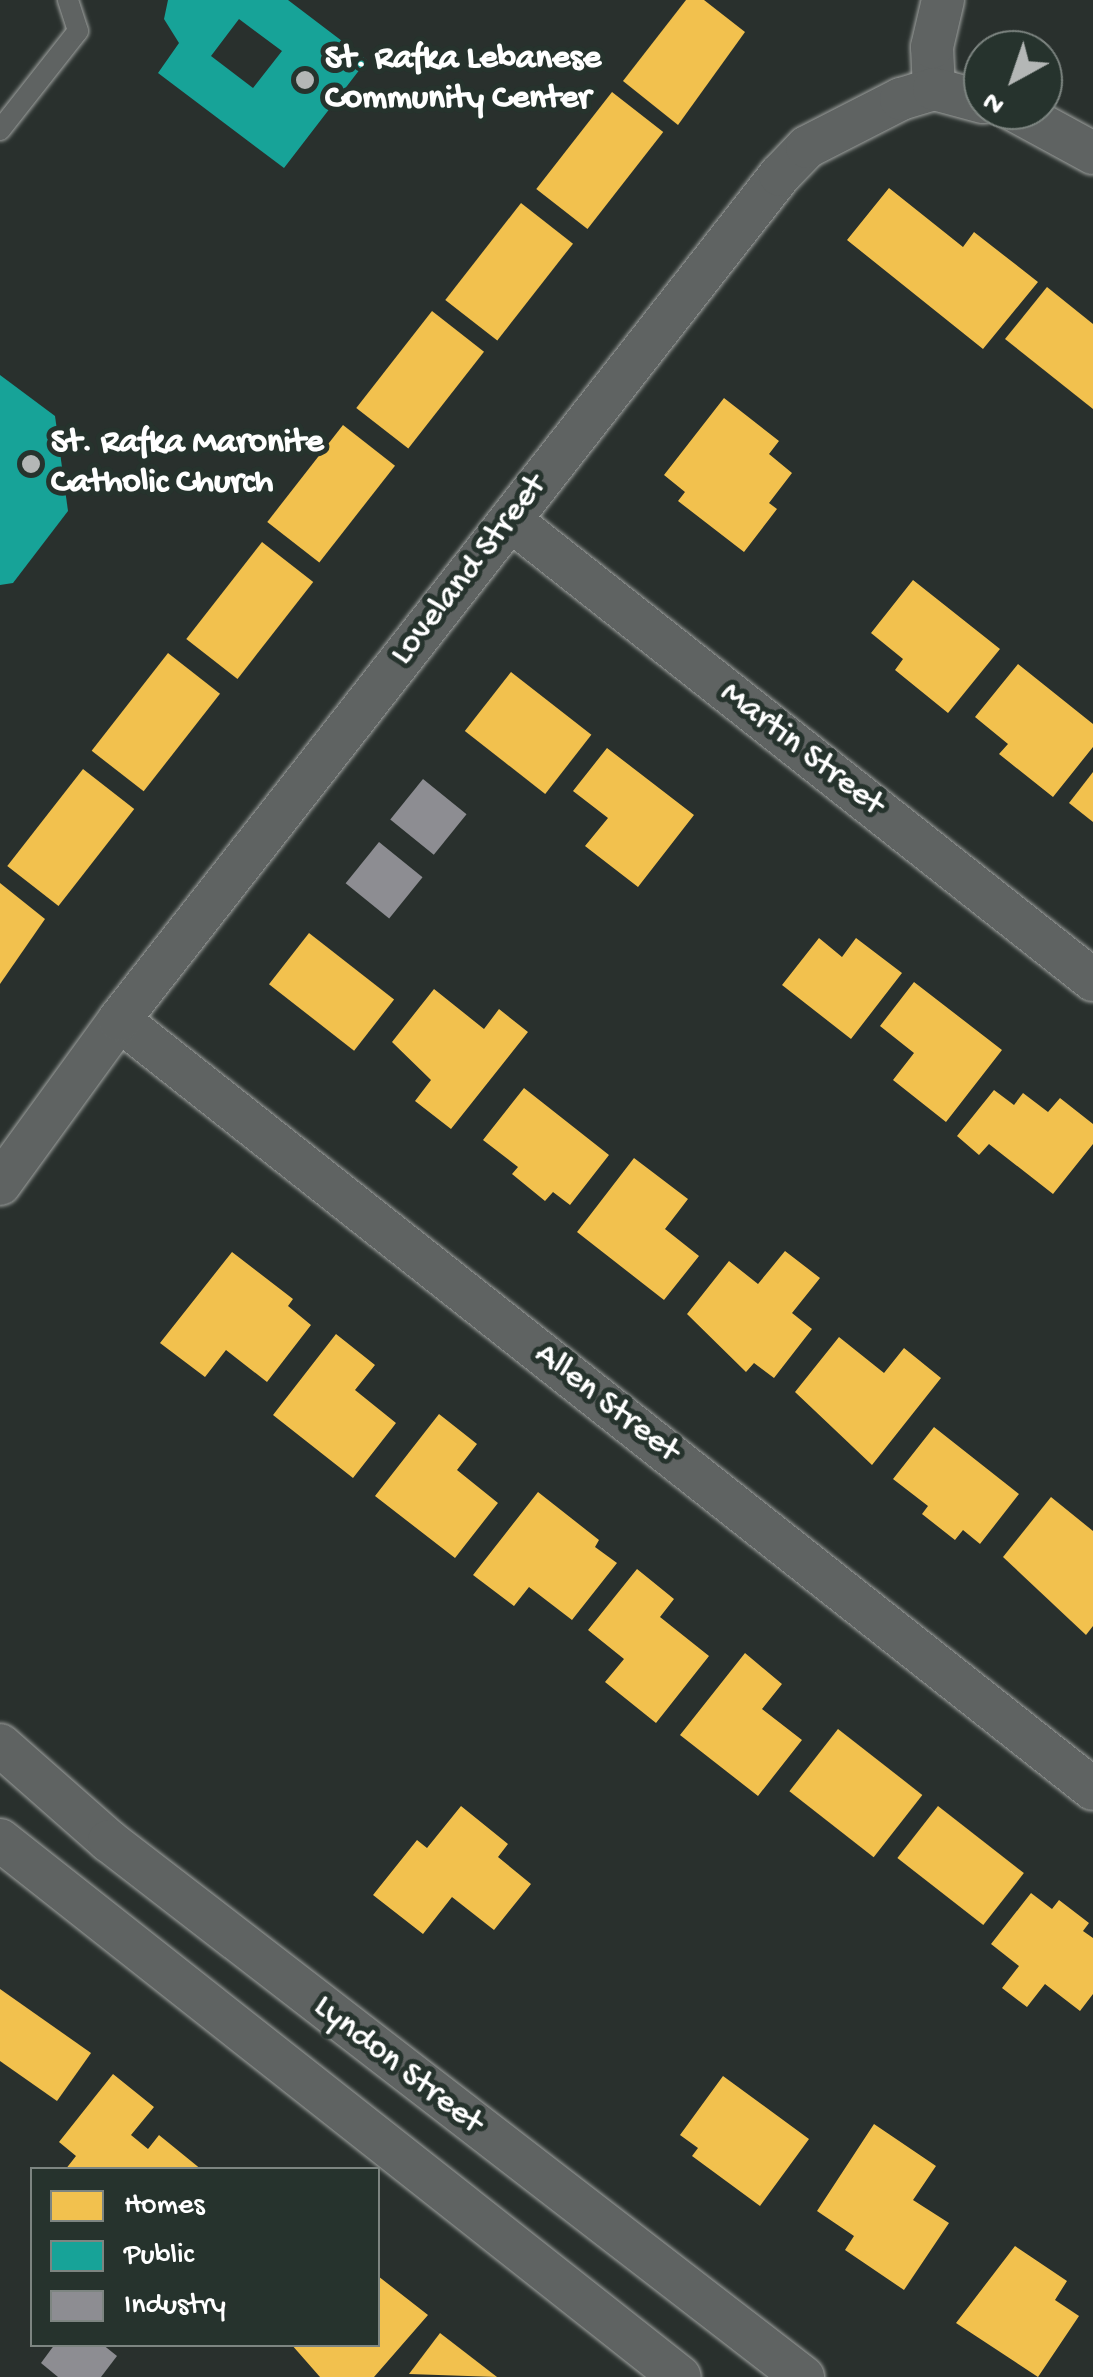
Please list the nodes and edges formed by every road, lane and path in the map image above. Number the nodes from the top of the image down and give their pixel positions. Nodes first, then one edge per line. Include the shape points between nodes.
1 (68, 0) edge
2 (943, 0) edge
3 (934, 90) junction
4 (963, 97) edge
5 (0, 130) edge
6 (1051, 130) edge
7 (1093, 153) edge
8 (510, 520) junction
9 (1093, 980) edge
10 (119, 1020) junction
11 (0, 1184) edge
12 (0, 1744) edge
13 (1093, 1789) edge
14 (0, 1840) edge
15 (680, 2377) edge
16 (803, 2377) edge

1 - 5 lane via 78,31
2 - 3 street via 932,47
3 - 4 street
3 - 8 street, Loveland Street via 807,146
6 - 7 street
8 - 9 street, Martin Street
8 - 10 street, Loveland Street
10 - 11 street, Loveland Street
10 - 13 street, Allen Street
12 - 16 street, Lyndon Street via 125,1854
14 - 15 street, Lyndon Street

